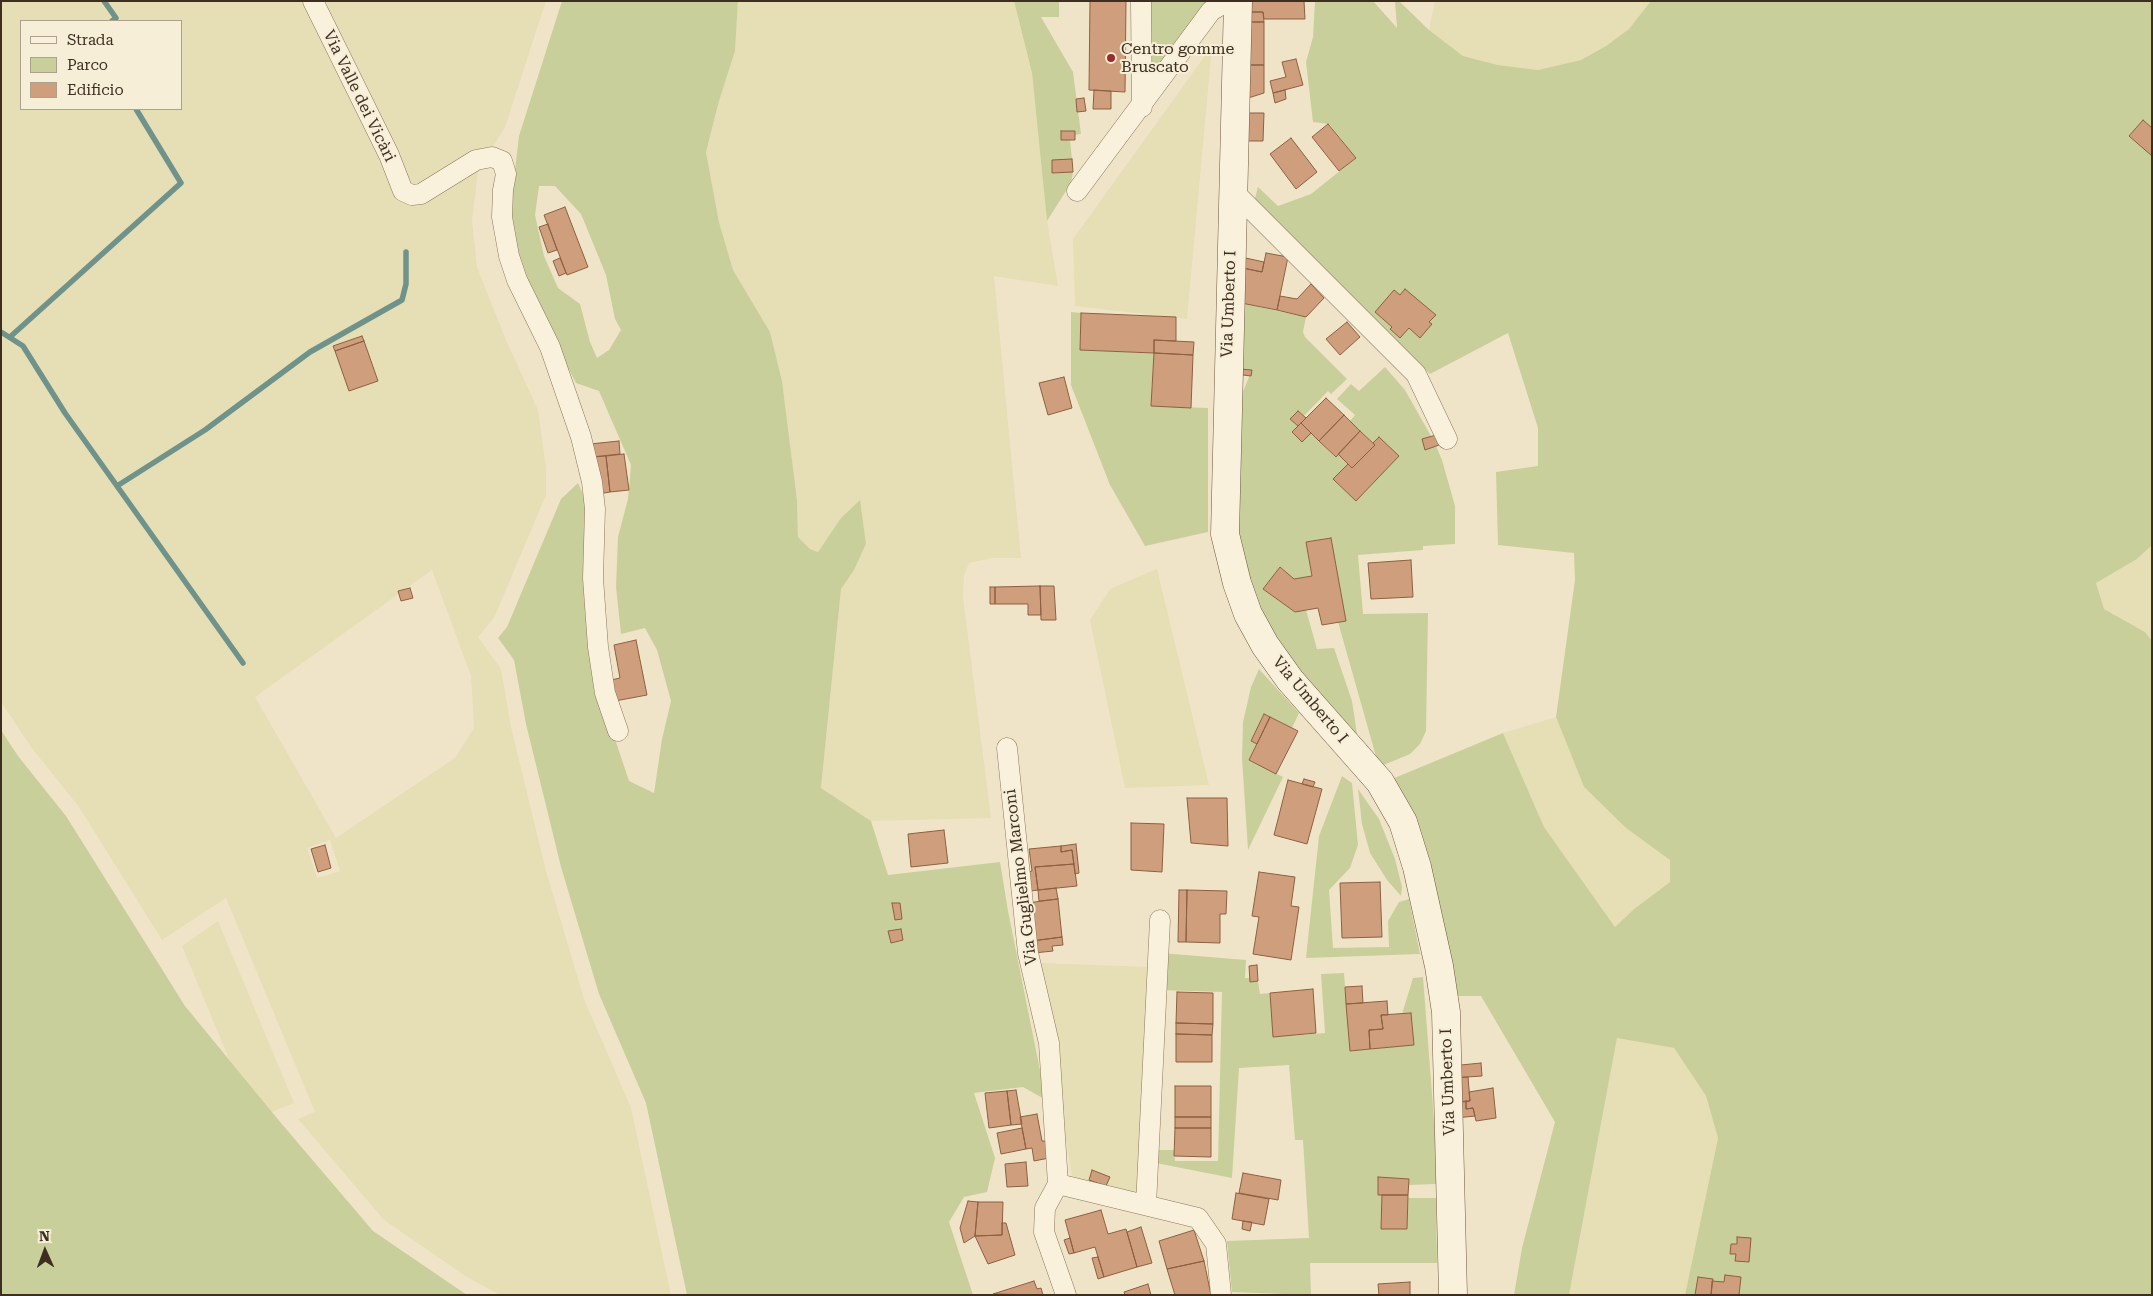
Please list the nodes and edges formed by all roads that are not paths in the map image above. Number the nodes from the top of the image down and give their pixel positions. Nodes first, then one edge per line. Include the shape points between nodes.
1 (313, 1) edge
2 (1141, 1) edge
3 (1227, 1) edge
4 (1238, 1) edge
5 (1142, 107) junction
6 (1232, 190) junction
7 (1077, 191) dead end
8 (1447, 439) dead end
9 (618, 731) dead end
10 (1007, 748) dead end
11 (1160, 920) dead end
12 (1058, 1184) junction
13 (1146, 1205) junction
14 (1066, 1295) edge
15 (1221, 1295) edge
16 (1453, 1295) edge

1 - 9 street, Via Valle dei Vicàri via 404,191 421,194 476,160 492,157 502,161 506,174 502,190 502,217 509,256 517,280 550,347 581,436 592,482 598,647 605,693
2 - 5 street
3 - 5 street via 1211,12
4 - 6 main road, Via Umberto I
5 - 7 street
6 - 8 street via 1416,374
6 - 16 main road, Via Umberto I via 1225,534 1242,598 1264,645 1290,680 1380,782 1403,822 1417,867 1446,1012
10 - 12 street, Via Guglielmo Marconi via 1028,952 1049,1043
11 - 13 street
12 - 13 street
12 - 14 street via 1045,1208 1044,1232
13 - 15 street via 1198,1218 1216,1244

